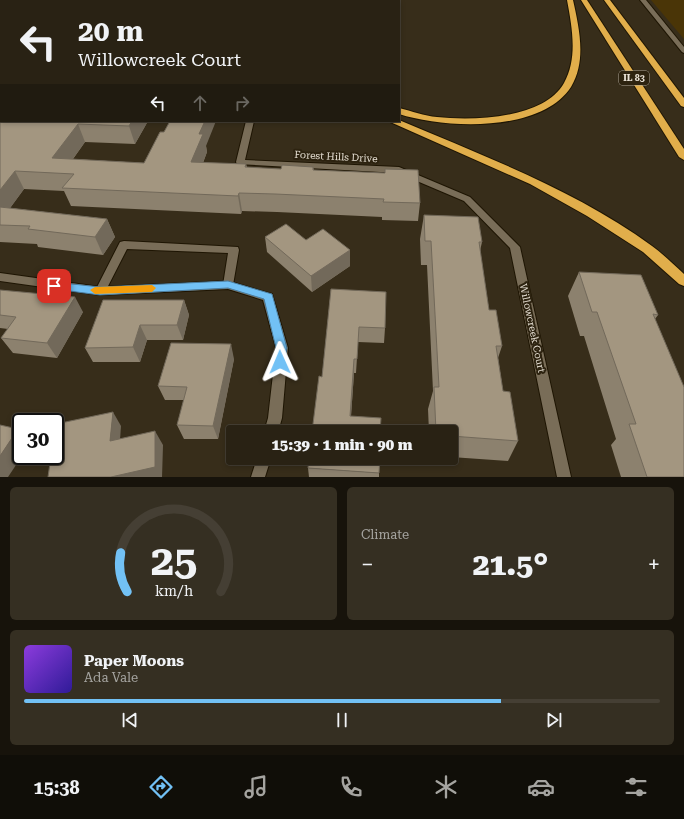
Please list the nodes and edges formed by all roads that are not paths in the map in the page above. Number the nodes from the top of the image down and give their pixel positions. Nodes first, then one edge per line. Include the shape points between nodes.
1 (570, 0) edge
2 (584, 0) edge
3 (607, 0) edge
4 (644, 0) edge
5 (684, 51) edge
6 (684, 104) edge
7 (400, 111) edge
8 (250, 122) edge
9 (395, 122) edge
10 (684, 157) edge
11 (467, 198) joint
12 (0, 277) edge
13 (684, 281) edge
14 (228, 284) junction
15 (100, 291) junction
16 (273, 425) edge
17 (262, 465) edge
18 (258, 477) edge
19 (564, 477) edge

1 - 7 highway via 576,28 575,65 567,87 552,102 524,115 484,120 446,122
2 - 10 highway, IL 83
3 - 6 highway, IL 83
4 - 5 street
8 - 11 street, Forest Hills Drive via 240,162 399,170
9 - 13 highway via 534,182 579,206 647,249
11 - 19 street, Willowcreek Court via 515,247
12 - 15 street
14 - 15 street
14 - 15 street via 234,250 124,245
14 - 16 street via 268,297 282,348
17 - 18 street

